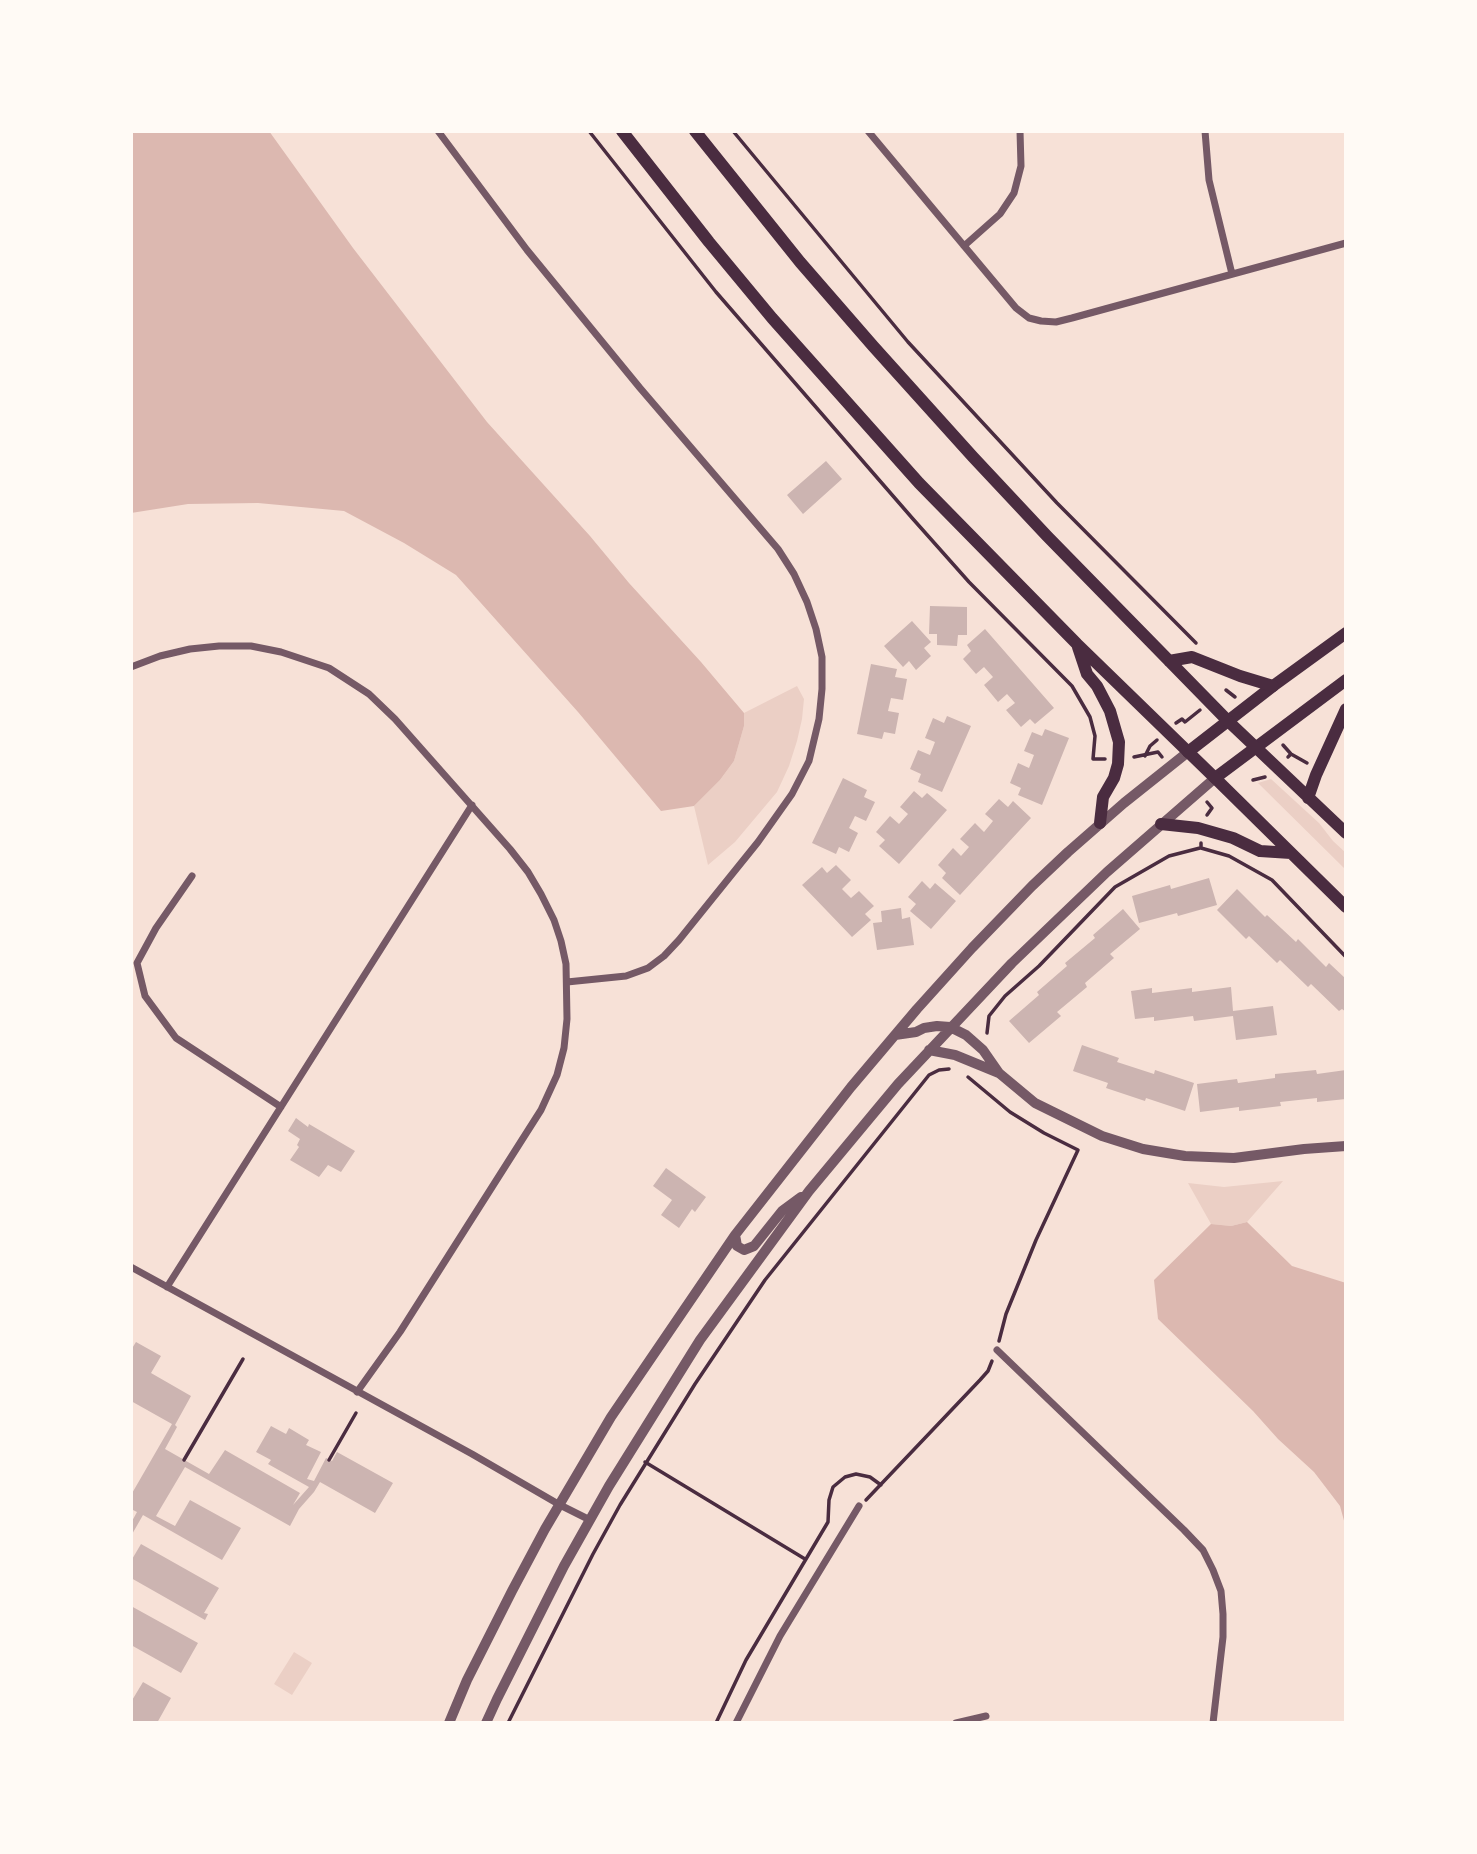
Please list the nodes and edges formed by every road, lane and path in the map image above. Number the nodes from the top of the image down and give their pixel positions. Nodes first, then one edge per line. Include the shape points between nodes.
1 (438, 131) edge
2 (589, 131) edge
3 (622, 131) edge
4 (695, 131) edge
5 (733, 131) edge
6 (868, 131) edge
7 (1020, 131) edge
8 (1205, 131) edge
9 (1346, 243) edge
10 (964, 246) junction
11 (1232, 274) junction
12 (1346, 633) edge
13 (1077, 644) junction
14 (1204, 647) dead end
15 (1169, 662) junction
16 (131, 667) edge
17 (1346, 680) edge
18 (1273, 686) junction
19 (1226, 690) dead end
20 (1236, 699) dead end
21 (1346, 709) edge
22 (1190, 718) dead end
23 (1228, 721) junction
24 (1175, 724) dead end
25 (1156, 741) dead end
26 (1281, 743) dead end
27 (1255, 747) junction
28 (1188, 752) junction
29 (1145, 756) junction
30 (1109, 758) dead end
31 (1127, 758) dead end
32 (1307, 763) dead end
33 (1170, 765) junction
34 (1267, 776) dead end
35 (1215, 778) junction
36 (1253, 780) dead end
37 (1198, 793) junction
38 (1308, 798) junction
39 (1218, 804) dead end
40 (472, 805) junction
41 (1212, 808) junction
42 (1206, 820) dead end
43 (1100, 823) junction
44 (1161, 824) junction
45 (1346, 833) edge
46 (1202, 837) dead end
47 (1200, 848) junction
48 (1291, 853) junction
49 (192, 876) dead end
50 (1346, 907) edge
51 (1346, 957) edge
52 (567, 982) junction
53 (950, 1027) junction
54 (987, 1032) dead end
55 (895, 1035) junction
56 (929, 1050) junction
57 (950, 1069) dead end
58 (961, 1071) dead end
59 (999, 1073) junction
60 (281, 1107) junction
61 (1346, 1146) edge
62 (809, 1191) junction
63 (734, 1235) junction
64 (131, 1267) edge
65 (167, 1287) junction
66 (997, 1350) junction
67 (243, 1359) dead end
68 (357, 1392) junction
69 (356, 1413) dead end
70 (184, 1460) dead end
71 (329, 1460) dead end
72 (645, 1462) junction
73 (881, 1485) junction
74 (559, 1505) junction
75 (859, 1506) joint
76 (590, 1520) junction
77 (806, 1559) junction
78 (820, 1570) junction
79 (986, 1716) dead end
80 (449, 1723) edge
81 (486, 1723) edge
82 (508, 1723) edge
83 (716, 1723) edge
84 (736, 1723) edge
85 (956, 1723) edge
86 (1213, 1723) edge

1 - 52 street via 527,250 778,549 807,601 822,657 819,719 809,761 758,842 664,956 648,968 626,976
2 - 30 path via 716,292 921,528 1072,686 1090,717 1095,736 1093,759
3 - 13 main road via 860,419
4 - 15 main road via 873,346 1046,536
5 - 14 path via 917,352 1057,503
6 - 10 street
7 - 10 street via 1021,166 1014,193 1000,214
8 - 11 street via 1209,180
9 - 11 street
10 - 11 street via 1016,308 1041,321 1072,318
12 - 18 main road
13 - 28 main road
13 - 43 main road via 1087,674 1110,710 1119,742 1118,764 1104,797
15 - 18 main road via 1192,657
15 - 23 main road
16 - 40 street via 190,649 251,646 329,668 369,694
17 - 27 main road
18 - 23 main road
19 - 20 path
21 - 38 main road
22 - 24 path
23 - 27 main road
23 - 28 main road
25 - 29 path
26 - 32 path via 1289,756
27 - 35 main road
27 - 38 main road
28 - 33 street
28 - 35 main road
29 - 31 path
29 - 33 path via 1158,752
33 - 43 street
34 - 36 path
35 - 37 street
35 - 48 main road
37 - 41 path
37 - 44 street
38 - 45 main road
39 - 41 path
40 - 52 street via 541,894 561,942
40 - 60 street
41 - 42 path
43 - 55 street via 1032,886
44 - 48 main road via 1198,828 1260,851
44 - 53 street via 1051,924
46 - 47 path
47 - 51 path via 1229,856 1265,875
47 - 54 path via 1169,856 1115,887 1005,996 989,1016
48 - 50 main road
49 - 60 street via 137,963 145,996 176,1038
52 - 68 street via 564,1048 541,1110
53 - 55 street
53 - 56 street
53 - 59 street via 972,1038
55 - 63 street
56 - 59 street via 962,1057
56 - 62 street
57 - 72 path via 929,1075 765,1280
58 - 66 path via 1010,1112 1078,1150 1006,1314
59 - 61 street via 1053,1113 1143,1149 1234,1158
60 - 65 street
62 - 63 street via 782,1211 754,1246 744,1250 737,1246
62 - 76 street via 700,1340
63 - 74 street via 611,1417
64 - 65 street
65 - 68 street
66 - 73 path via 981,1380
66 - 86 street via 1203,1550 1221,1591 1223,1614
67 - 70 path
68 - 74 street
69 - 71 path
72 - 77 path
72 - 82 path
73 - 75 path
73 - 77 path via 856,1474 834,1487 828,1522
74 - 76 street
74 - 80 street
75 - 78 street
76 - 81 street
77 - 78 path
77 - 83 path
78 - 84 street
79 - 85 street

